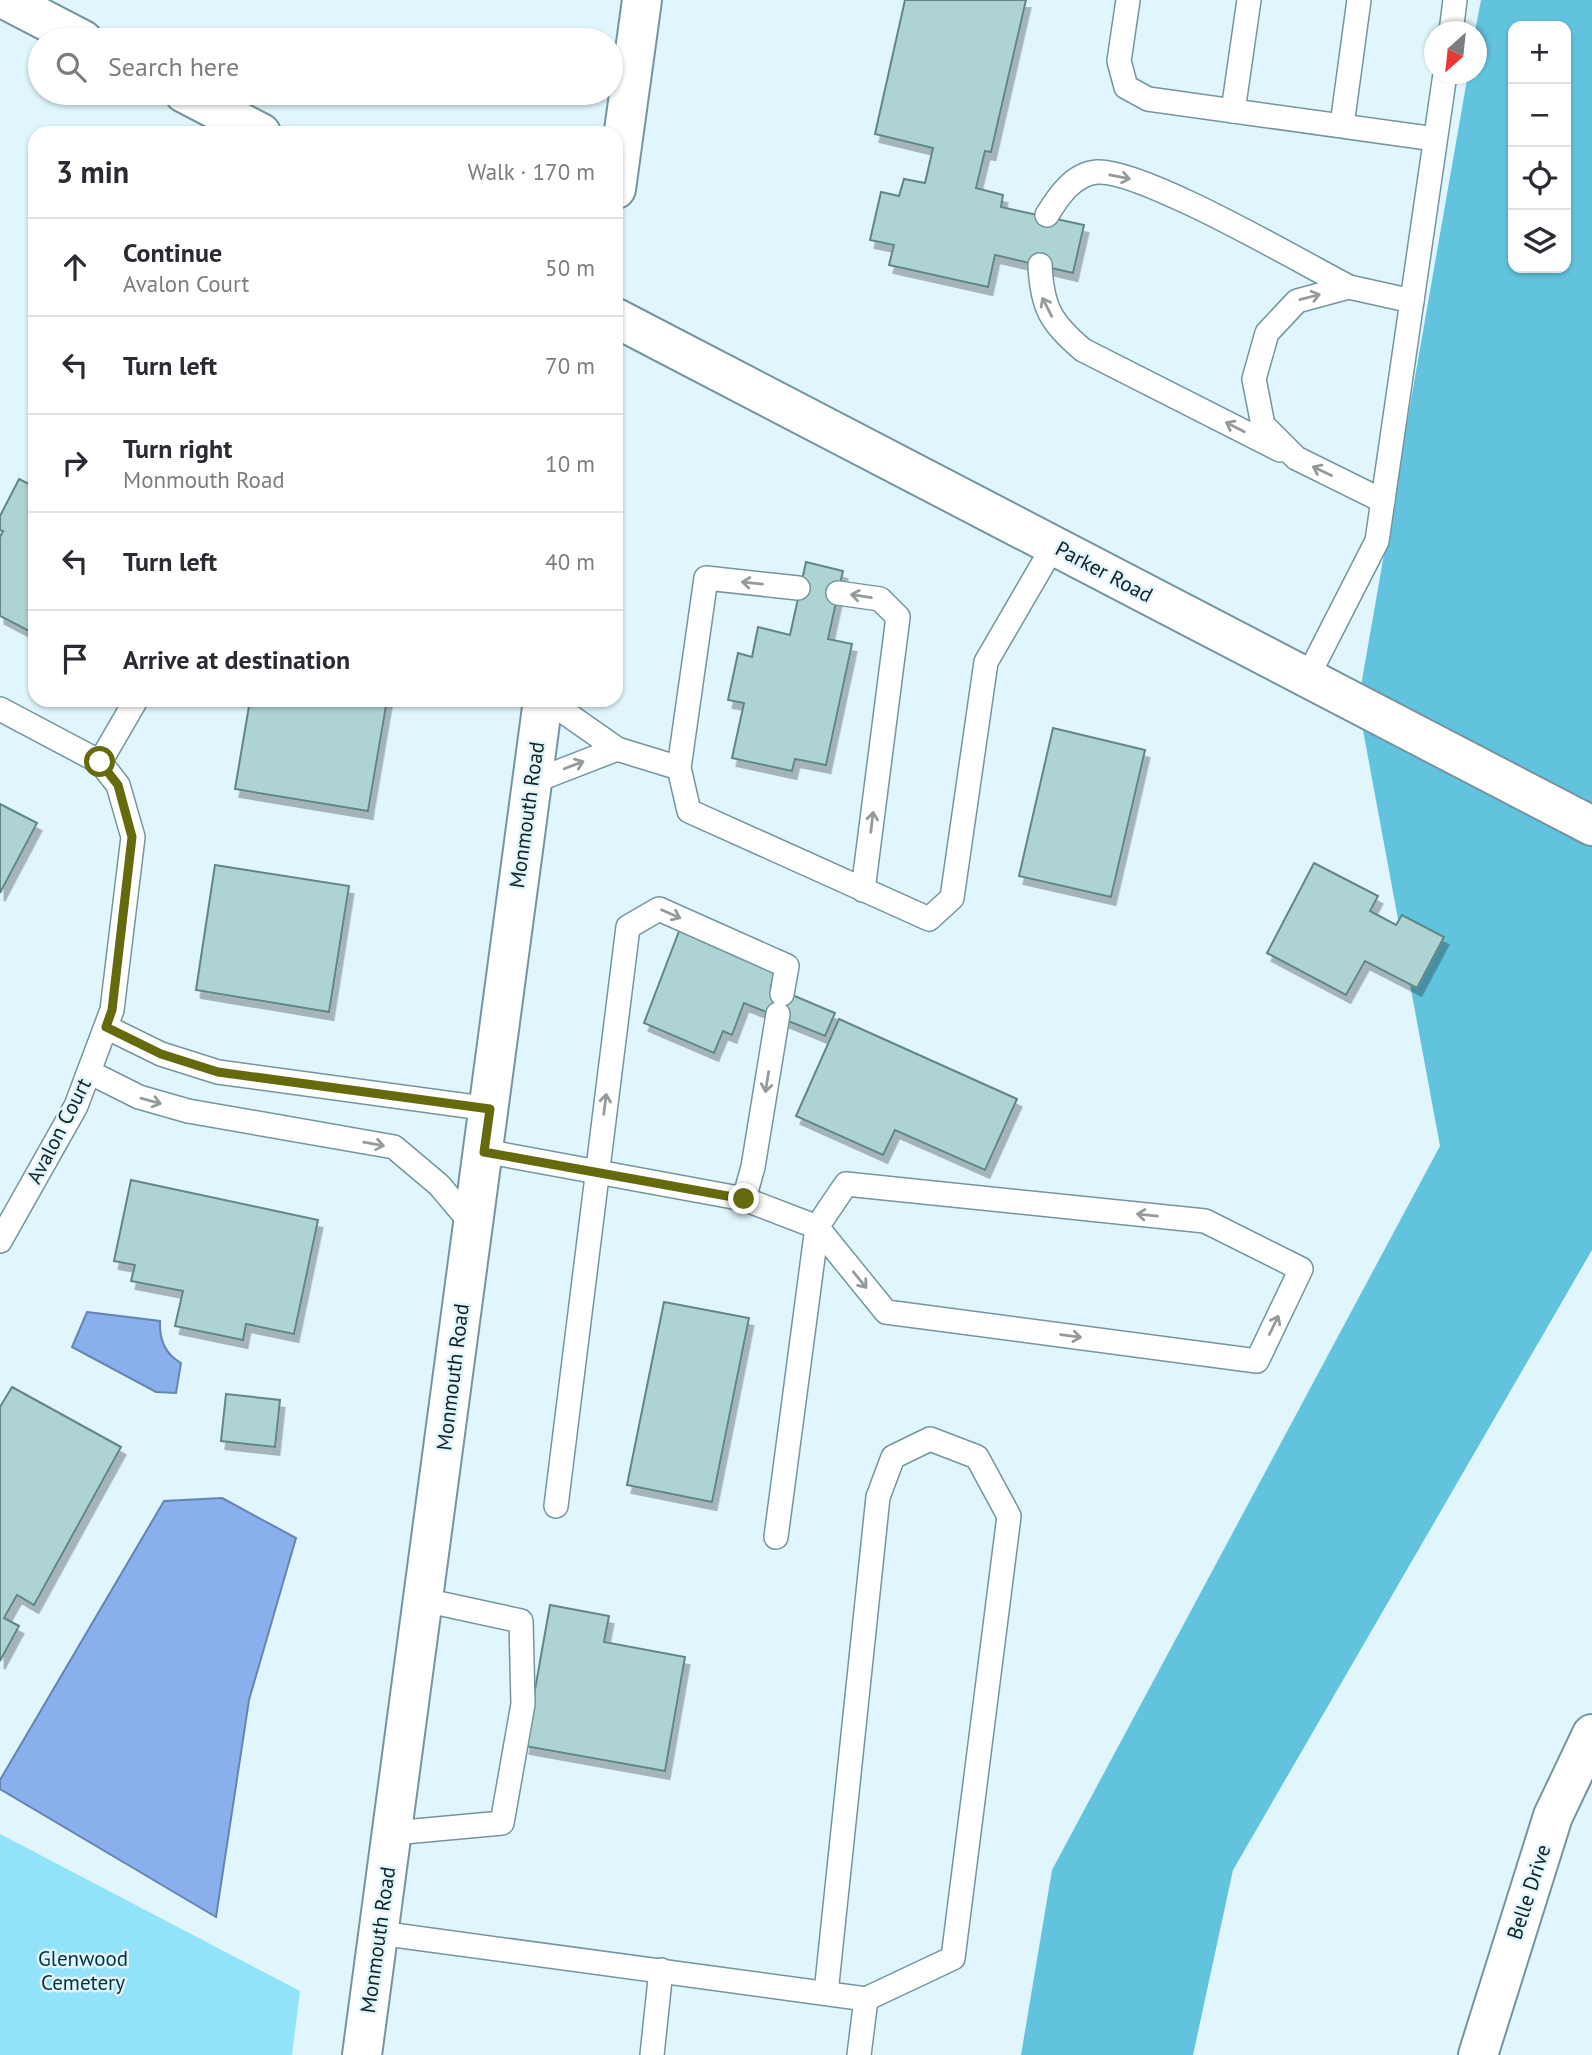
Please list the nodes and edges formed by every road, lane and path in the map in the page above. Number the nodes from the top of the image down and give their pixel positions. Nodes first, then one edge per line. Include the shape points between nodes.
1 (6, 0) edge
2 (642, 0) edge
3 (1128, 0) edge
4 (1249, 0) edge
5 (1359, 0) edge
6 (1455, 0) edge
7 (1452, 21) edge
8 (60, 28) edge
9 (1443, 84) edge
10 (207, 105) edge
11 (1233, 111) junction
12 (1342, 125) junction
13 (248, 126) edge
14 (623, 138) edge
15 (1435, 139) junction
16 (1047, 215) dead end
17 (1040, 265) dead end
18 (1349, 287) junction
19 (1412, 301) junction
20 (623, 322) edge
21 (1296, 458) junction
22 (1383, 501) junction
23 (1054, 545) junction
24 (798, 588) dead end
25 (838, 593) dead end
26 (1307, 677) junction
27 (132, 707) edge
28 (544, 707) edge
29 (555, 707) edge
30 (0, 709) edge
31 (617, 749) junction
32 (100, 762) junction
33 (679, 768) junction
34 (532, 782) junction
35 (1592, 825) edge
36 (863, 890) junction
37 (106, 1027) junction
38 (89, 1072) junction
39 (490, 1109) junction
40 (484, 1152) junction
41 (597, 1172) junction
42 (744, 1199) junction
43 (473, 1225) junction
44 (817, 1227) junction
45 (0, 1241) edge
46 (556, 1506) dead end
47 (776, 1537) dead end
48 (424, 1600) junction
49 (1592, 1734) edge
50 (393, 1833) junction
51 (379, 1933) junction
52 (661, 1970) junction
53 (826, 1993) junction
54 (866, 1999) junction
55 (362, 2055) edge
56 (652, 2055) edge
57 (859, 2055) edge
58 (1478, 2055) edge

1 - 8 street
2 - 14 street
3 - 11 lane via 1119,61 1126,87 1148,99
4 - 11 lane
5 - 12 lane
6 - 7 lane
9 - 15 lane
10 - 13 street
11 - 12 lane
12 - 15 lane
15 - 19 lane
16 -> 18 lane via 1064,188 1097,172 1143,181
21 -> 17 lane via 1083,350 1058,329 1041,297
18 - 19 lane
21 -> 18 lane via 1263,425 1254,379 1267,333 1297,301
19 - 22 lane
20 - 23 street, Parker Road
22 -> 21 lane
22 - 26 lane via 1377,541
23 - 26 street, Parker Road
23 - 36 lane via 986,662 952,898 929,919
24 -> 33 lane via 706,578
36 -> 25 lane via 898,617 880,599
26 - 35 street, Parker Road
27 - 32 lane
28 - 34 street, Monmouth Road
29 - 31 lane
30 - 32 lane, Avalon Court
31 - 33 lane
34 -> 31 lane
32 - 37 lane, Avalon Court via 118,785 132,837 112,1010
33 - 36 lane via 689,811
34 - 39 street, Monmouth Road
37 - 38 lane, Avalon Court
37 - 39 lane via 161,1054 218,1072
38 -> 43 lane via 139,1097 188,1111 394,1147 439,1185
38 - 45 lane, Avalon Court via 76,1106
39 - 40 street, Monmouth Road
40 - 41 lane
40 - 43 street, Monmouth Road
41 - 42 lane
41 -> 42 lane via 628,927 659,909 787,966
41 - 46 lane
42 - 44 lane
43 - 48 street, Monmouth Road
44 -> 44 lane via 886,1312 1256,1361 1301,1269 1205,1222 846,1184
44 - 47 lane
48 - 50 street, Monmouth Road
48 - 50 lane via 521,1621 523,1704 502,1823
49 - 58 street, Belle Drive via 1553,1816
50 - 51 street, Monmouth Road
51 - 52 lane
51 - 55 street, Monmouth Road
52 - 53 lane
52 - 56 lane
53 - 54 lane
53 - 54 lane via 878,1497 893,1457 930,1439 977,1457 1009,1516 953,1958
54 - 57 lane

